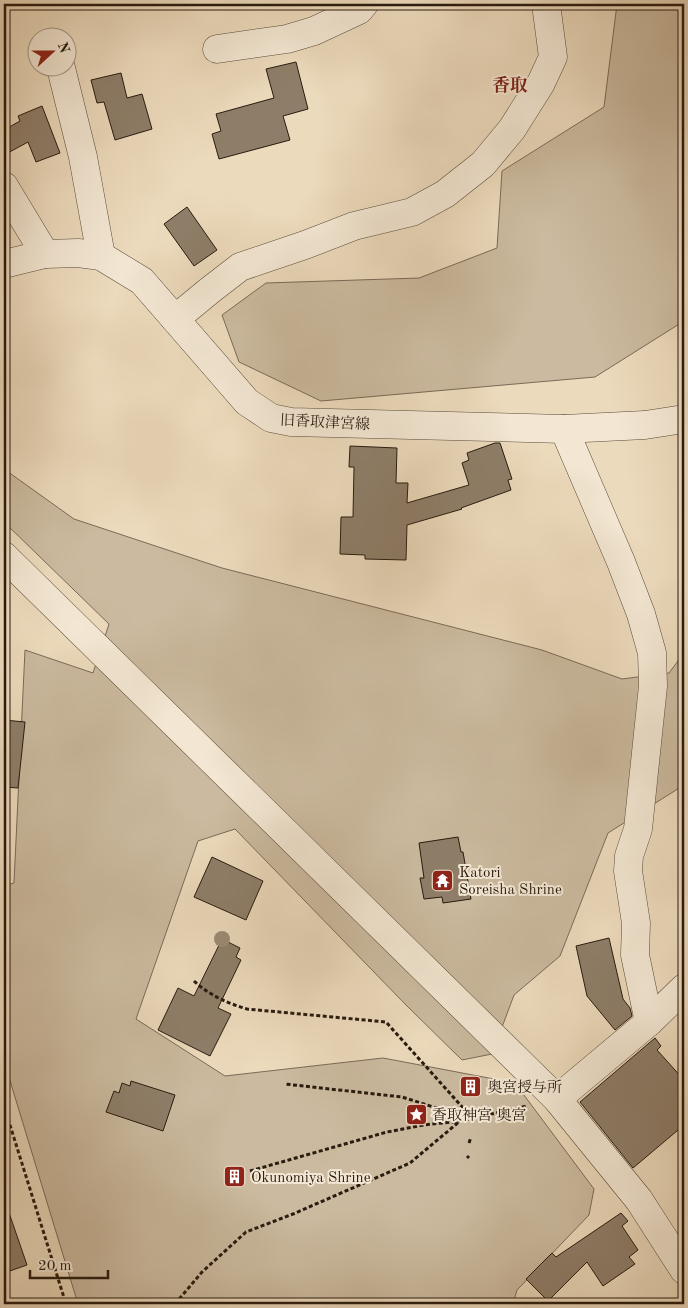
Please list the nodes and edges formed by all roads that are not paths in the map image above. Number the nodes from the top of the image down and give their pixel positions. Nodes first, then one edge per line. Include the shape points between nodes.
1 (364, 4) edge
2 (546, 4) edge
3 (217, 49) dead end
4 (63, 78) edge
5 (4, 186) edge
6 (45, 254) junction
7 (101, 256) junction
8 (4, 264) edge
9 (175, 320) junction
10 (684, 419) edge
11 (564, 429) junction
12 (4, 556) edge
13 (684, 988) edge
14 (649, 1022) junction
15 (557, 1099) junction
16 (684, 1270) edge

1 - 3 street via 359,10 314,31 287,39
2 - 9 street via 553,57 512,130 483,164 445,194 412,212 354,226 240,267
4 - 7 street via 83,157
5 - 6 street
6 - 7 street, 旧香取津宮線
6 - 8 street, 旧香取津宮線
7 - 9 street, 旧香取津宮線 via 142,281
9 - 11 street, 旧香取津宮線 via 247,402 272,418 291,422
10 - 11 street, 旧香取津宮線 via 645,425
11 - 14 street via 634,596 652,653 653,686 638,829 629,856 628,871 636,923 635,955
12 - 15 street
13 - 14 street
14 - 15 street
15 - 16 street via 638,1200

